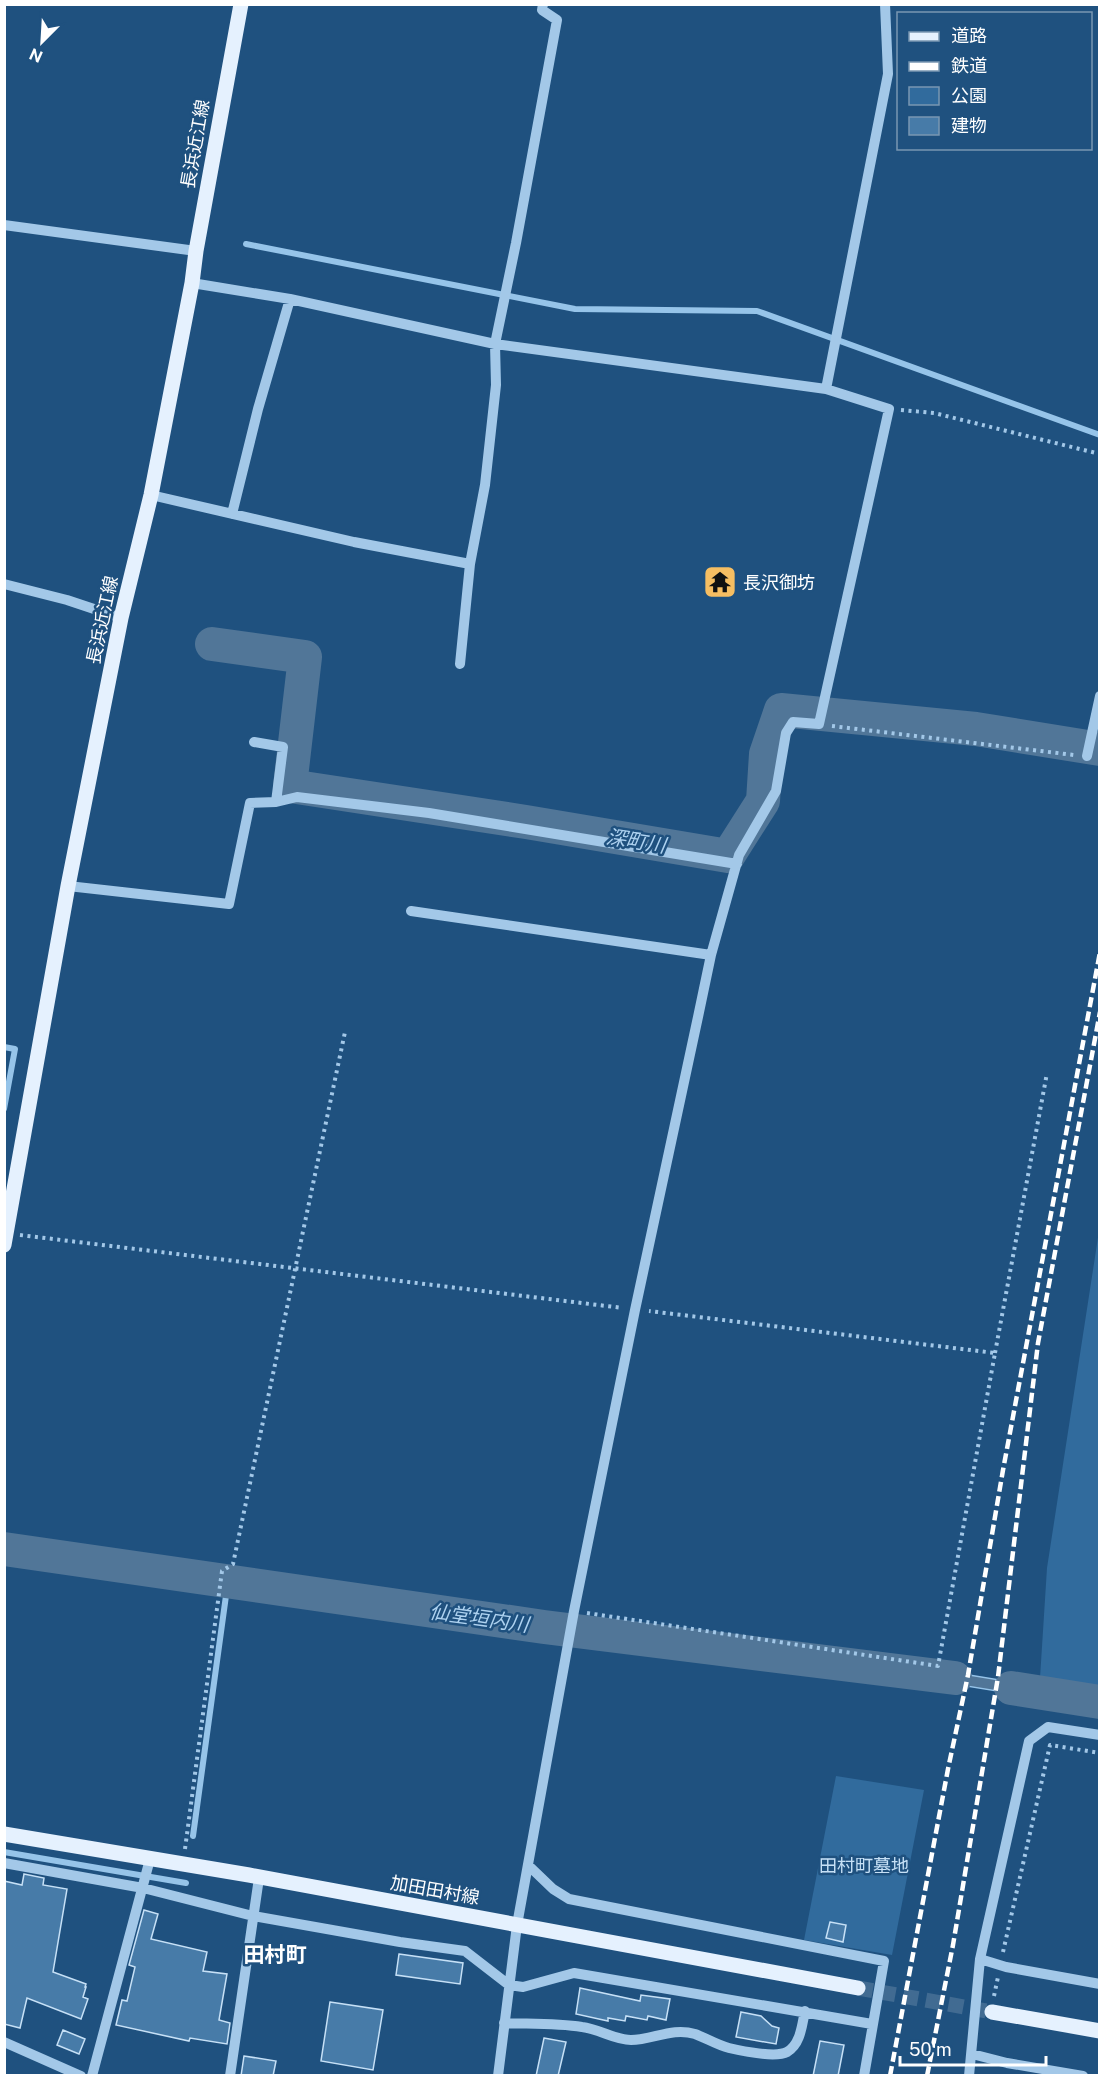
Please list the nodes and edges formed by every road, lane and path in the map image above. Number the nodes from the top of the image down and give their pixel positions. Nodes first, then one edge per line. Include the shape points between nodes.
1 (241, 4) edge
2 (543, 4) edge
3 (885, 4) edge
4 (4, 225) edge
5 (196, 251) junction
6 (192, 283) junction
7 (290, 299) junction
8 (495, 344) junction
9 (826, 389) junction
10 (889, 409) junction
11 (1100, 453) edge
12 (151, 495) junction
13 (232, 514) junction
14 (470, 564) junction
15 (4, 584) edge
16 (121, 618) junction
17 (460, 664) dead end
18 (1100, 696) edge
19 (819, 724) junction
20 (254, 742) dead end
21 (1087, 756) joint
22 (276, 802) junction
23 (737, 864) junction
24 (68, 886) junction
25 (411, 911) dead end
26 (711, 956) junction
27 (345, 1032) dead end
28 (1047, 1073) dead end
29 (5, 1239) edge
30 (295, 1269) junction
31 (635, 1310) junction
32 (995, 1353) junction
33 (574, 1614) junction
34 (1100, 1735) edge
35 (1100, 1753) edge
36 (4, 1834) edge
37 (4, 1863) edge
38 (183, 1864) junction
39 (148, 1866) junction
40 (529, 1866) junction
41 (259, 1878) junction
42 (143, 1888) junction
43 (253, 1916) junction
44 (517, 1925) junction
45 (980, 1959) junction
46 (1000, 1965) junction
47 (1100, 1984) edge
48 (509, 1985) junction
49 (858, 1988) tunnel mouth
50 (992, 2009) joint
51 (805, 2011) junction
52 (504, 2023) junction
53 (872, 2024) junction
54 (1100, 2031) edge
55 (4, 2042) edge
56 (972, 2054) junction
57 (81, 2076) edge
58 (92, 2076) edge
59 (230, 2076) edge
60 (498, 2076) edge
61 (864, 2076) edge
62 (969, 2076) edge
63 (1083, 2076) edge

1 - 5 main road, 長浜近江線
2 - 8 street via 542,10 557,20
3 - 9 street via 888,74
4 - 5 street
5 - 6 main road, 長浜近江線
6 - 7 street
6 - 12 main road, 長浜近江線
7 - 8 street
7 - 13 street
8 - 9 street
8 - 14 street via 486,485
9 - 10 street
10 - 11 path via 934,413
10 - 19 street
12 - 13 street
12 - 16 main road, 長浜近江線
13 - 14 street
14 - 17 street
15 - 16 street
16 - 24 main road, 長浜近江線
18 - 21 street
19 - 21 path
19 - 23 street via 794,722 786,733 776,791
20 - 22 street via 283,747
22 - 23 street via 297,796 429,813
22 - 24 street via 250,803 229,904
23 - 26 street
24 - 29 main road, 長浜近江線
25 - 26 street
26 - 31 street
27 - 30 path
28 - 32 path
29 - 30 path
30 - 31 path
30 - 38 path via 233,1564 222,1571
31 - 32 path
31 - 33 street
32 - 33 path via 938,1666
33 - 40 street
34 - 45 street via 1048,1727 1029,1742
35 - 46 path via 1050,1745
36 - 39 main road, 加田田村線
37 - 42 street
38 - 39 main road, 加田田村線
38 - 41 main road, 加田田村線
39 - 42 street
40 - 44 street
40 - 53 street via 569,1899 884,1961
41 - 43 street
41 - 44 main road, 加田田村線
42 - 43 street
42 - 58 street
43 - 48 street via 465,1951
43 - 59 street
44 - 48 street
44 - 49 main road, 加田田村線
45 - 46 street
45 - 56 street
46 - 47 street
46 - 50 path
48 - 51 street via 523,1987 574,1973
48 - 52 street
50 - 54 main road
51 - 52 street via 795,2046 777,2055 727,2048 683,2031 634,2040 581,2026
51 - 53 street
52 - 60 street
53 - 61 street
55 - 57 street
56 - 62 street
56 - 63 street

